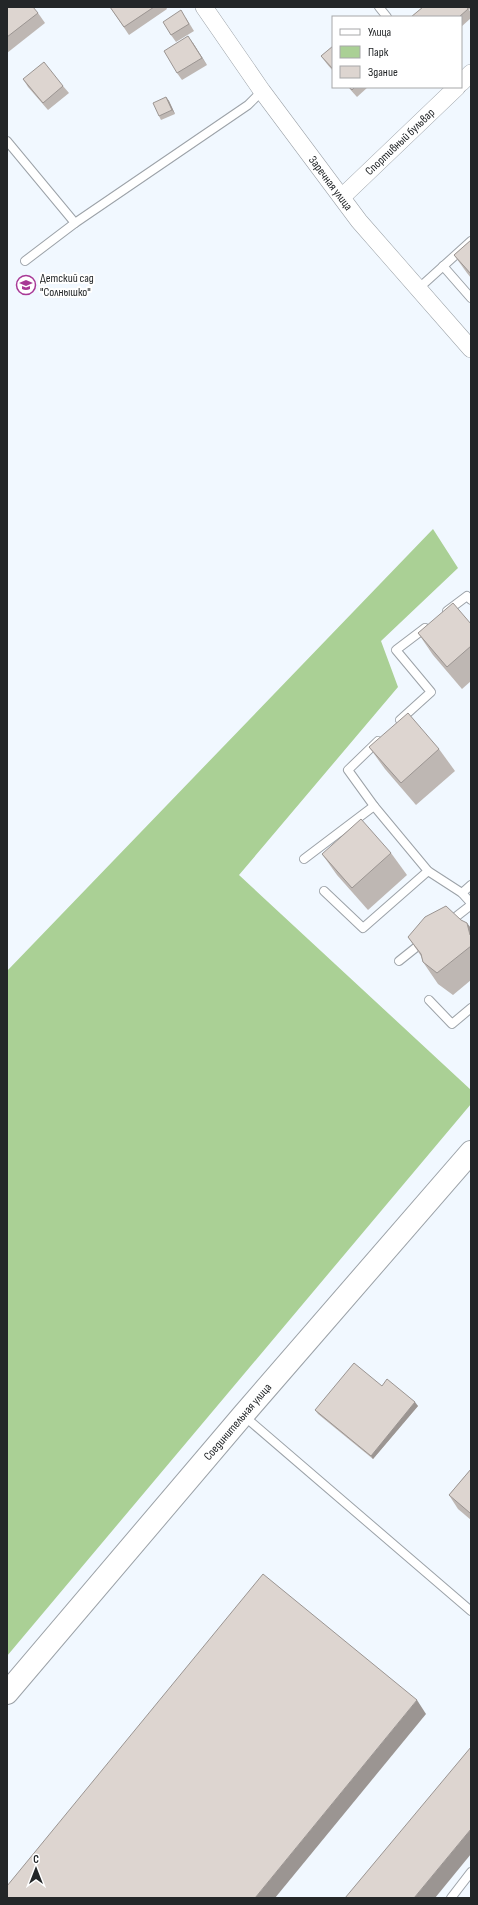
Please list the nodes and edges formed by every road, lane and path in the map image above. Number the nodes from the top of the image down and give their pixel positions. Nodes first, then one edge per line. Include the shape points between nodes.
1 (204, 7) edge
2 (379, 7) edge
3 (386, 16) edge
4 (471, 73) edge
5 (462, 80) edge
6 (453, 88) edge
7 (262, 91) junction
8 (7, 141) edge
9 (342, 196) junction
10 (75, 223) junction
11 (471, 241) edge
12 (25, 261) dead end
13 (443, 266) junction
14 (419, 288) junction
15 (471, 298) edge
16 (471, 349) edge
17 (471, 600) edge
18 (374, 806) junction
19 (304, 859) dead end
20 (428, 871) junction
21 (471, 885) edge
22 (324, 891) dead end
23 (462, 893) junction
24 (471, 904) edge
25 (441, 928) edge
26 (429, 938) edge
27 (399, 961) dead end
28 (429, 1000) dead end
29 (471, 1008) edge
30 (471, 1152) edge
31 (243, 1415) junction
32 (471, 1611) edge
33 (7, 1693) edge
34 (471, 1872) edge
35 (451, 1898) edge

1 - 7 street, Заречная улица
2 - 3 lane
4 - 5 street, Спортивный бульвар
6 - 9 street, Спортивный бульвар
7 - 9 street, Заречная улица
7 - 10 lane via 248,104
8 - 10 lane
9 - 14 street, Заречная улица via 359,221
10 - 12 lane
11 - 13 lane
13 - 14 lane
13 - 15 lane
14 - 16 street, Заречная улица
17 - 18 lane via 467,596 396,650 431,692 348,770
18 - 19 lane
18 - 20 lane
20 - 22 lane via 363,928
20 - 23 lane
21 - 23 lane
23 - 24 lane
24 - 25 lane
26 - 27 lane
28 - 29 lane via 452,1024
30 - 31 street, Соединительная улица
31 - 32 lane
31 - 33 street, Соединительная улица
34 - 35 lane

